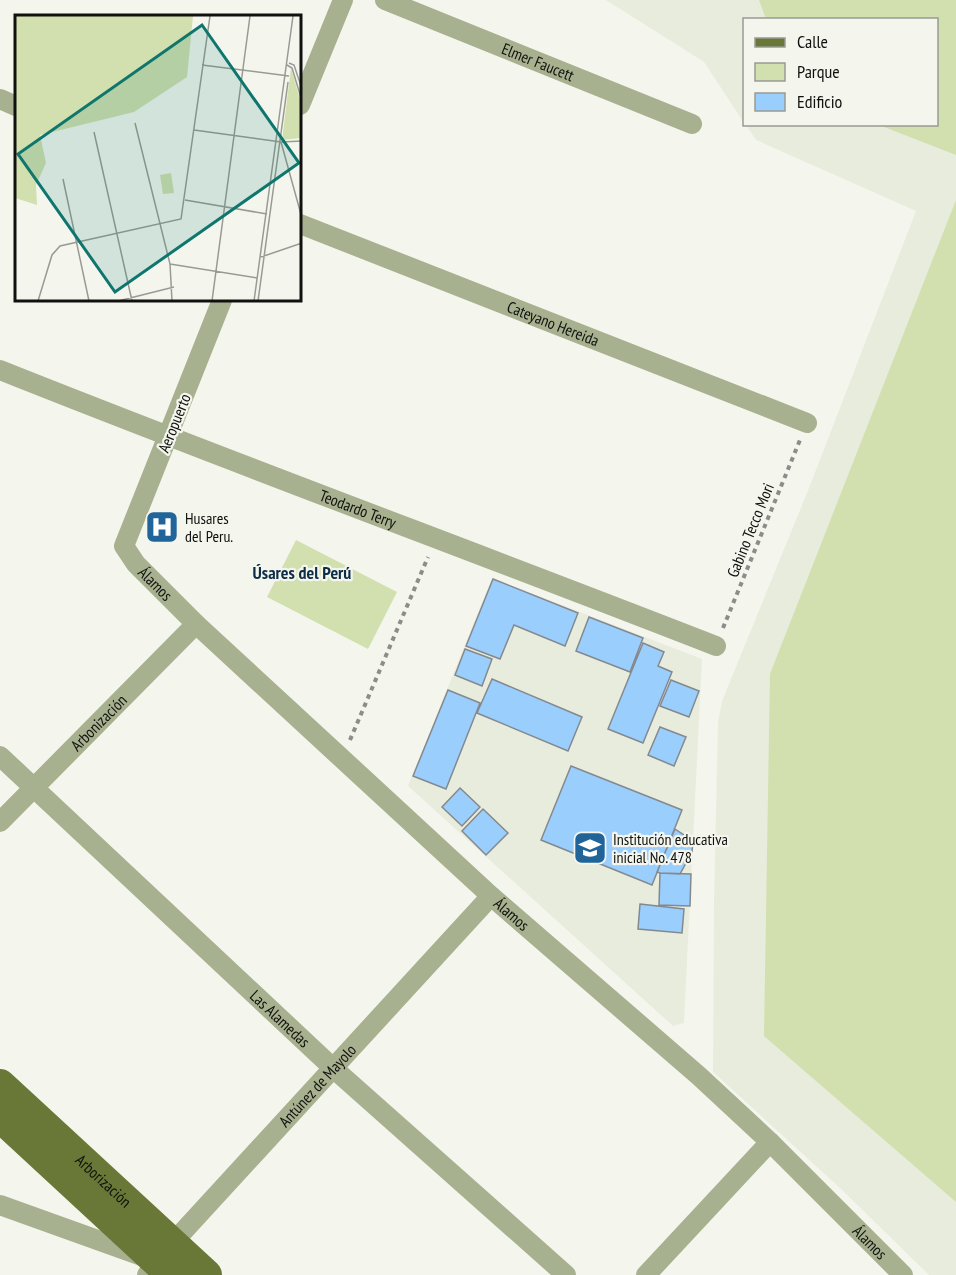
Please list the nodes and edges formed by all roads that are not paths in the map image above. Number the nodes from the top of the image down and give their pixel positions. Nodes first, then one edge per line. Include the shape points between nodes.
1 (343, 0) edge
2 (385, 0) edge
3 (0, 99) edge
4 (302, 100) edge
5 (15, 105) edge
6 (692, 124) dead end
7 (302, 225) edge
8 (221, 302) edge
9 (0, 370) edge
10 (807, 423) road end
11 (169, 438) junction
12 (124, 546) joint
13 (196, 624) junction
14 (716, 646) road end
15 (0, 756) edge
16 (34, 788) junction
17 (0, 822) edge
18 (490, 896) junction
19 (333, 1068) junction
20 (0, 1085) edge
21 (0, 1116) edge
22 (770, 1142) junction
23 (0, 1205) edge
24 (162, 1263) edge
25 (206, 1275) edge
26 (566, 1275) edge
27 (646, 1275) edge
28 (903, 1275) edge

1 - 4 street
2 - 6 street, Elmer Faucett
3 - 5 street
7 - 10 street, Cateyano Hereida
8 - 11 street, Aeropuerto
9 - 11 street, Teodardo Terry
11 - 12 street, Aeropuerto
11 - 14 street, Teodardo Terry
12 - 13 street, Álamos via 136,564
13 - 16 street, Arbonización
13 - 18 street, Álamos
15 - 16 street, Las Alamedas
16 - 17 street, Arbonización
16 - 19 street, Las Alamedas
18 - 19 street, Antúnez de Mayolo
18 - 22 street, Álamos
19 - 24 street, Antúnez de Mayolo
19 - 26 street, Las Alamedas
20 - 24 main road, Arborización
21 - 24 main road, Arborización
22 - 27 street
22 - 28 street, Álamos
23 - 24 street
24 - 25 main road, Arborización

